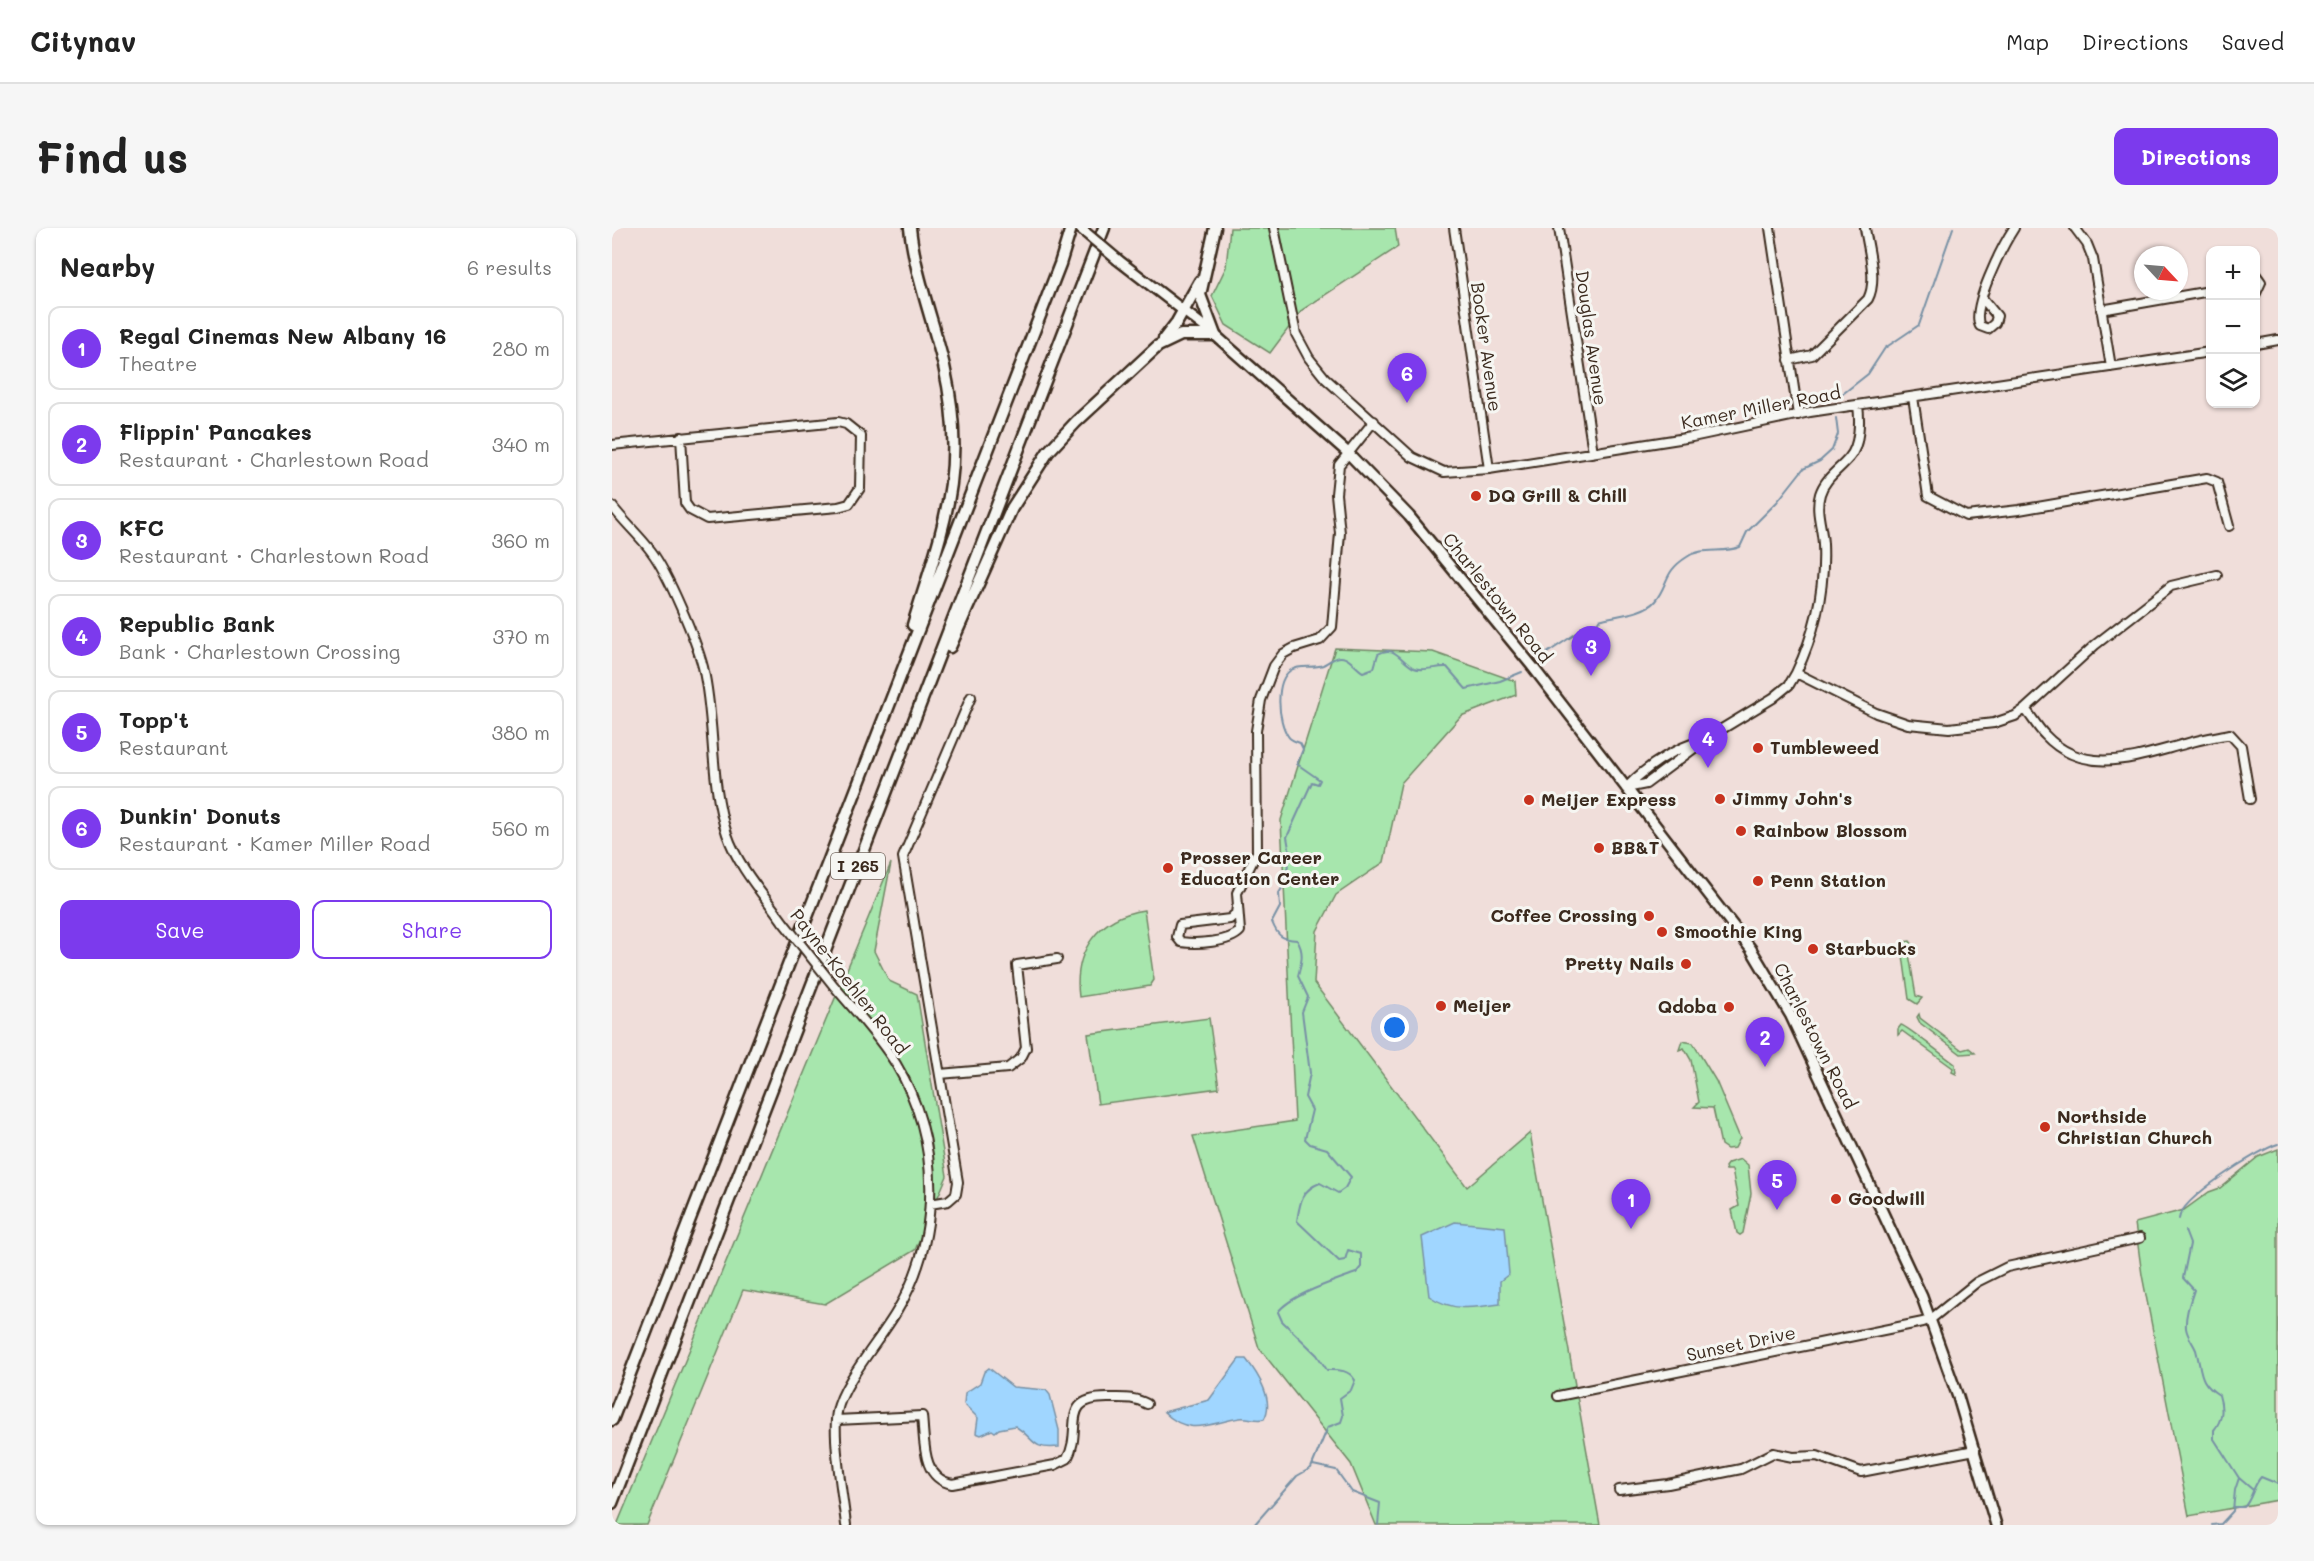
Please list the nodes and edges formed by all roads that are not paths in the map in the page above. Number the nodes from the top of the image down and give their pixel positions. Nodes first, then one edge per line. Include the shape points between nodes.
1 (910, 228) edge
2 (1071, 228) edge
3 (1080, 228) edge
4 (1104, 228) edge
5 (1215, 228) edge
6 (1274, 228) edge
7 (1454, 228) edge
8 (1559, 228) edge
9 (1770, 228) edge
10 (1865, 228) edge
11 (2014, 228) edge
12 (2080, 230) edge
13 (1203, 275) junction
14 (2206, 292) edge
15 (1983, 299) dead end
16 (2101, 310) junction
17 (1183, 311) junction
18 (1215, 335) junction
19 (2278, 340) edge
20 (2260, 343) edge
21 (1158, 346) junction
22 (2206, 353) edge
23 (1789, 360) junction
24 (2111, 368) junction
25 (1913, 397) junction
26 (1858, 405) junction
27 (1798, 415) junction
28 (1374, 421) junction
29 (681, 437) junction
30 (612, 445) edge
31 (1347, 452) junction
32 (1593, 452) junction
33 (1489, 469) junction
34 (612, 506) edge
35 (2229, 526) dead end
36 (2217, 575) dead end
37 (1796, 673) junction
38 (971, 697) dead end
39 (887, 709) junction
40 (2025, 709) junction
41 (1708, 737) junction
42 (888, 788) junction
43 (1626, 788) junction
44 (2250, 799) dead end
45 (1237, 907) junction
46 (1057, 960) dead end
47 (940, 1074) junction
48 (930, 1204) junction
49 (2140, 1238) dead end
50 (1931, 1319) junction
51 (1558, 1396) dead end
52 (1147, 1404) dead end
53 (612, 1420) edge
54 (836, 1420) junction
55 (1975, 1450) junction
56 (1619, 1490) dead end
57 (612, 1503) edge
58 (846, 1525) edge
59 (1996, 1525) edge

1 - 39 highway via 948,386 954,451 951,496 941,541
2 - 39 highway, I 265
3 - 17 main road, Charlestown Road, bridge
4 - 42 highway, I 265
5 - 13 highway
6 - 28 street, Kamer Miller Road via 1302,346 1325,378
7 - 33 street, Booker Avenue
8 - 32 street, Douglas Avenue
9 - 23 street
10 - 23 street via 1872,293 1812,355
11 - 15 street via 1998,254
12 - 16 street via 2093,260
13 - 17 highway
13 - 18 highway via 1200,295
14 - 16 street
16 - 24 street
17 - 18 main road, Charlestown Road
17 - 21 highway
18 - 21 highway via 1181,335
18 - 31 main road, Charlestown Road
19 - 20 street
21 - 42 highway via 1062,436 1023,488
22 - 24 street, Kamer Miller Road
23 - 27 street
24 - 25 street, Kamer Miller Road
25 - 26 street, Kamer Miller Road
25 - 35 street via 1928,496 1958,513 1966,516 2019,510 2207,478 2217,482
26 - 27 street, Kamer Miller Road
26 - 37 street via 1858,430 1852,453 1824,483 1820,495 1822,597
27 - 32 street, Kamer Miller Road
28 - 31 street
28 - 33 street, Kamer Miller Road via 1412,457 1432,469 1456,473
29 - 29 street via 812,423 846,424 861,436 860,488 855,500 838,507 707,519 685,503
29 - 30 street
31 - 43 main road, Charlestown Road via 1426,535
31 - 45 street via 1338,465 1336,484 1340,533 1334,621 1326,636 1283,654 1261,700 1256,731 1257,852 1237,893
32 - 33 street, Kamer Miller Road
34 - 48 street, Payne-Koehler Road, bridge via 652,552 693,639 703,668 714,730 718,796 727,834 740,862 783,922 887,1050 911,1093 926,1139
36 - 40 street via 2171,586 2078,659
37 - 40 street via 1876,713 1927,728 1994,723
37 - 41 street via 1773,698
38 - 47 street via 903,857
39 - 53 highway, I 265
40 - 44 street via 2046,736 2089,760 2135,758 2230,734 2241,746
41 - 43 street via 1670,751
41 - 43 street via 1646,784
42 - 57 highway, I 265
43 - 50 main road, Charlestown Road via 1751,949 1777,991
45 - 45 street via 1230,919 1180,926 1177,936 1185,943 1234,936 1240,927
46 - 47 street via 1017,965 1026,1048 1015,1065
47 - 48 street via 958,1182 956,1194 948,1201
48 - 54 street, Payne-Koehler Road via 926,1236 912,1282 844,1393
49 - 50 street via 2007,1267 1977,1282
50 - 51 street, Sunset Drive
50 - 55 main road, Charlestown Road
52 - 54 street via 1129,1398 1085,1401 1073,1420 1073,1444 1067,1459 1055,1466 952,1484 932,1474 922,1416
54 - 58 street, Payne-Koehler Road
55 - 56 street via 1861,1472 1817,1456 1773,1453 1741,1469
55 - 59 main road, Charlestown Road

